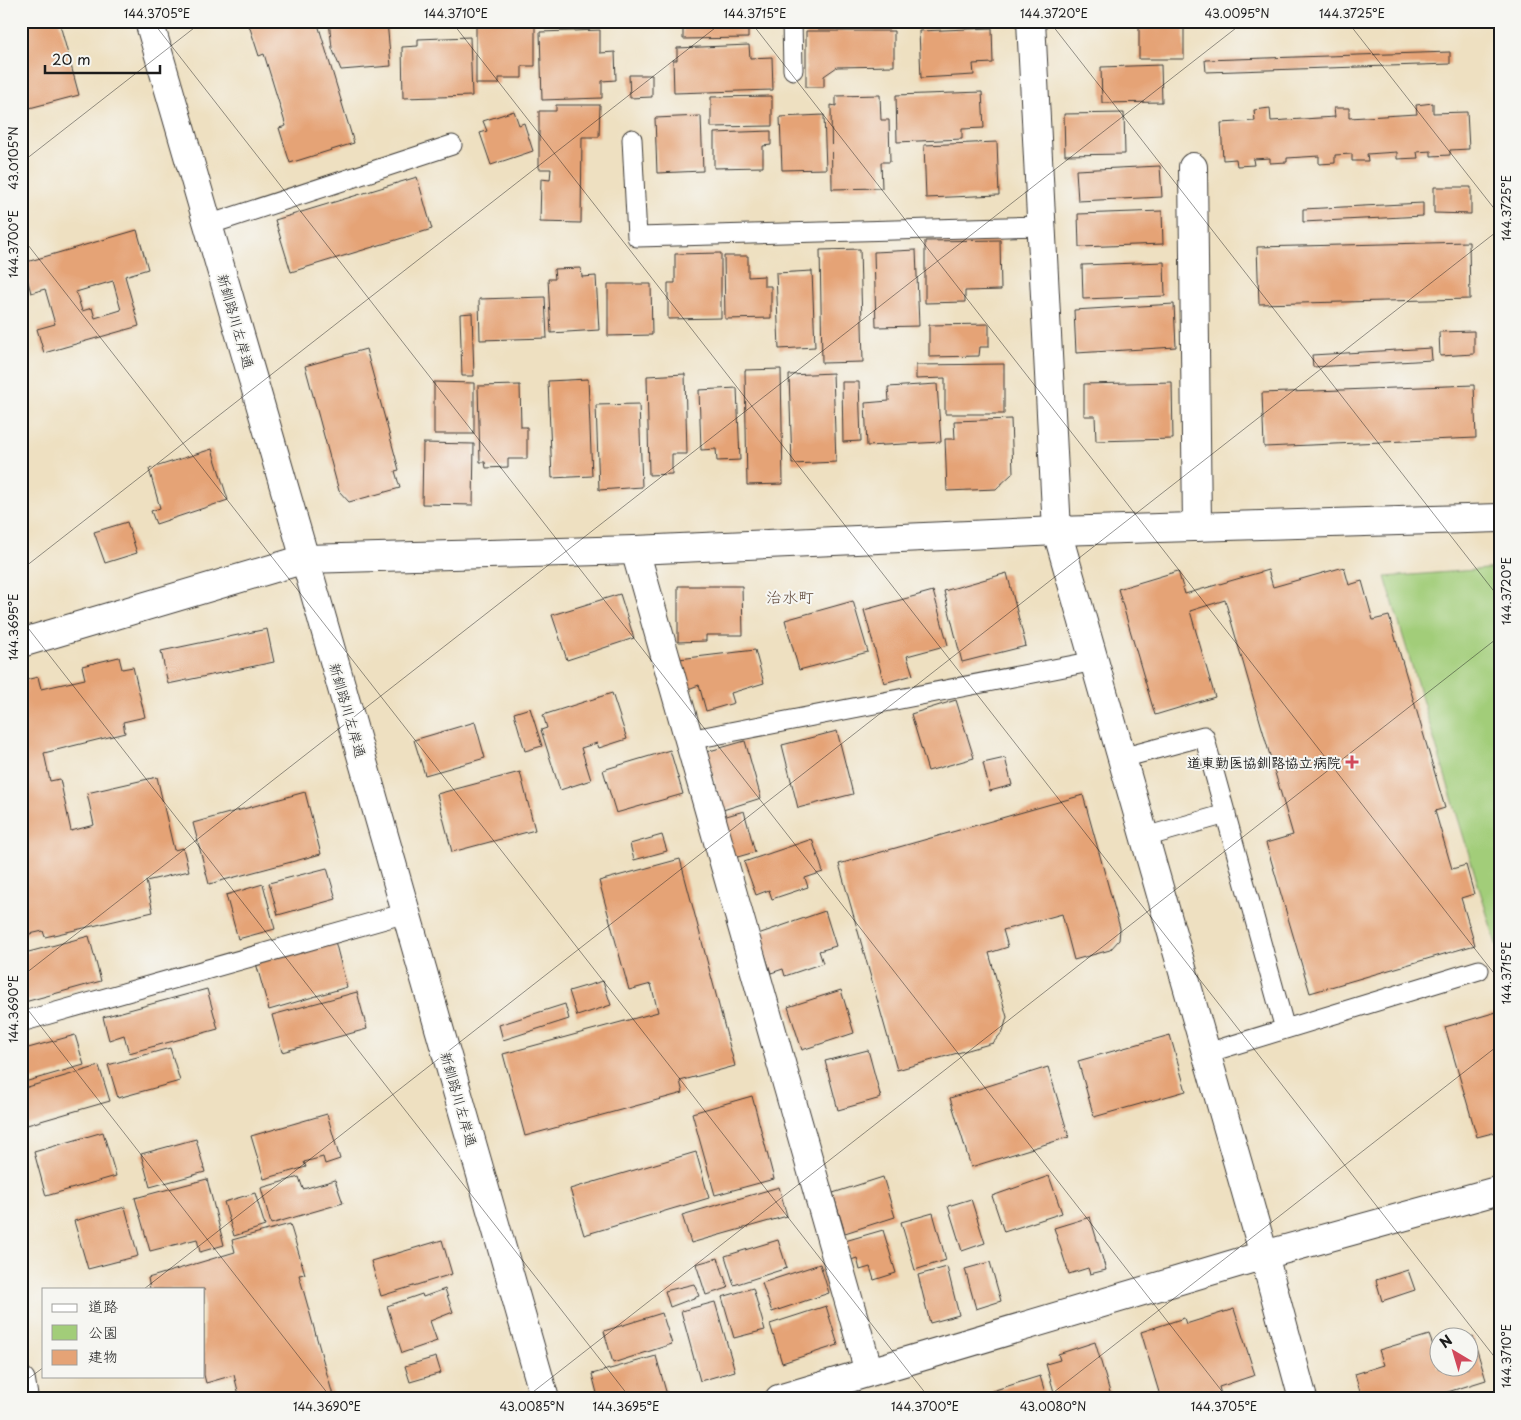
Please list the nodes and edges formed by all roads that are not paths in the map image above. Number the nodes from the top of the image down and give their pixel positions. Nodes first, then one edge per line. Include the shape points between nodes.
1 (149, 21) edge
2 (792, 21) edge
3 (1031, 21) edge
4 (793, 70) dead end
5 (632, 139) dead end
6 (452, 145) dead end
7 (1193, 167) dead end
8 (208, 225) junction
9 (1042, 226) junction
10 (1500, 518) edge
11 (1197, 527) junction
12 (1057, 531) junction
13 (635, 550) junction
14 (305, 559) junction
15 (21, 642) edge
16 (1095, 662) junction
17 (689, 740) junction
18 (1122, 758) junction
19 (1226, 814) junction
20 (1145, 836) junction
21 (406, 913) junction
22 (1479, 970) dead end
23 (21, 1022) edge
24 (1285, 1029) junction
25 (1207, 1053) junction
26 (1500, 1190) edge
27 (1264, 1255) junction
28 (869, 1372) junction
29 (21, 1382) edge
30 (24, 1399) edge
31 (545, 1399) edge
32 (779, 1399) edge
33 (1303, 1399) edge

1 - 8 street, 新釧路川左岸通
2 - 4 lane
3 - 9 street
5 - 9 lane via 637,237
6 - 8 lane
7 - 11 street
8 - 14 street, 新釧路川左岸通
9 - 12 street
10 - 11 street
11 - 12 street
12 - 13 street
12 - 16 street
13 - 14 street
13 - 17 street
14 - 15 street
14 - 21 street, 新釧路川左岸通
16 - 17 lane
16 - 18 street
17 - 28 street
18 - 19 lane via 1204,736
18 - 20 street
19 - 20 lane
19 - 24 lane
20 - 25 street
21 - 23 lane
21 - 31 street, 新釧路川左岸通
22 - 24 lane
24 - 25 lane
25 - 27 street
26 - 27 street
27 - 28 street
27 - 33 street
28 - 32 street
29 - 30 street

